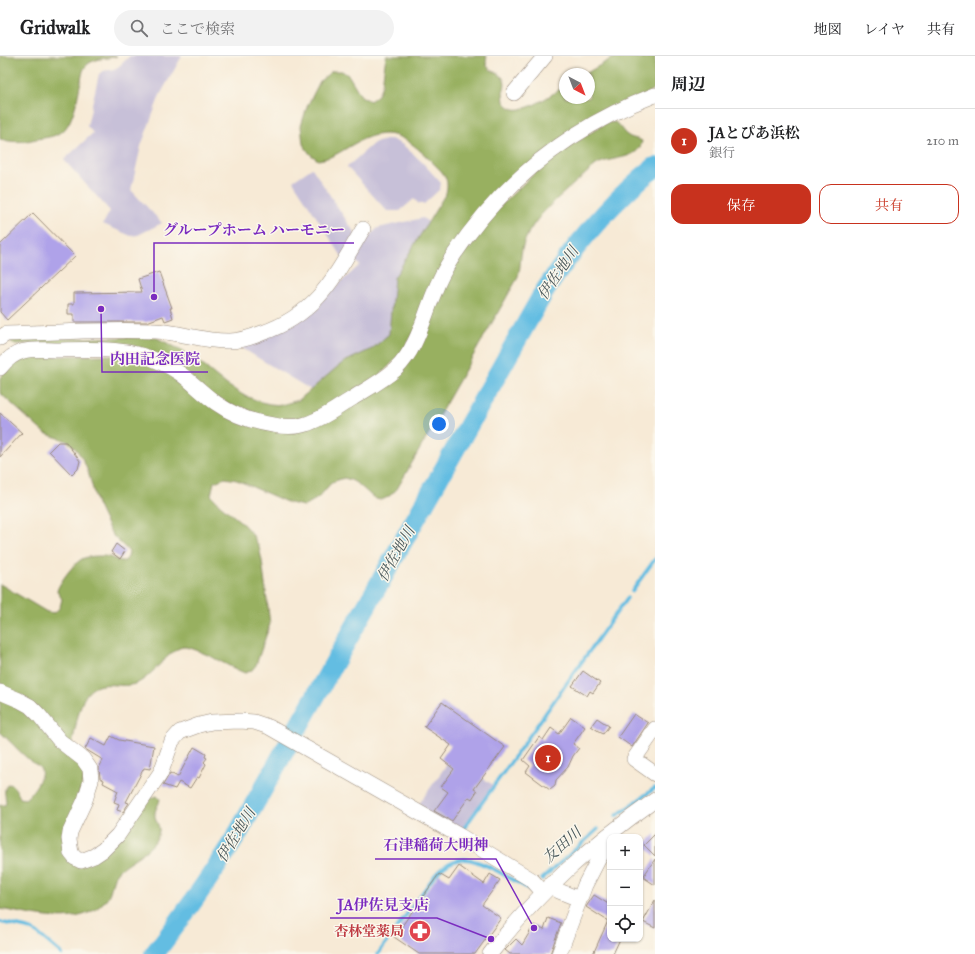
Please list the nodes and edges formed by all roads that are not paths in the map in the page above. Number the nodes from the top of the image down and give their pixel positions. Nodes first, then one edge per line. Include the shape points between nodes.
1 (545, 56) edge
2 (514, 93) dead end
3 (655, 94) edge
4 (363, 230) dead end
5 (0, 338) edge
6 (0, 368) edge
7 (0, 692) edge
8 (655, 729) edge
9 (655, 774) edge
10 (655, 800) edge
11 (615, 834) edge
12 (607, 840) edge
13 (607, 843) edge
14 (548, 888) junction
15 (579, 899) junction
16 (490, 954) edge
17 (559, 954) edge

1 - 2 street
3 - 6 street via 587,126 519,177 488,210 442,273 420,332 396,369 314,422 287,427 244,418 214,402 172,368 152,358 131,352 108,349 29,350 14,354
4 - 5 street via 331,282 311,305 287,323 245,339 229,341 163,331 110,330 6,334
7 - 14 street via 30,706 60,741 83,759 90,769 89,787 68,839 71,853 81,861 103,850 124,827 164,767 172,741 180,732 199,725 226,721 254,722 271,728
8 - 9 street via 634,759
10 - 11 street
12 - 14 street via 585,853
13 - 15 street
14 - 15 street
14 - 16 street
15 - 17 street

